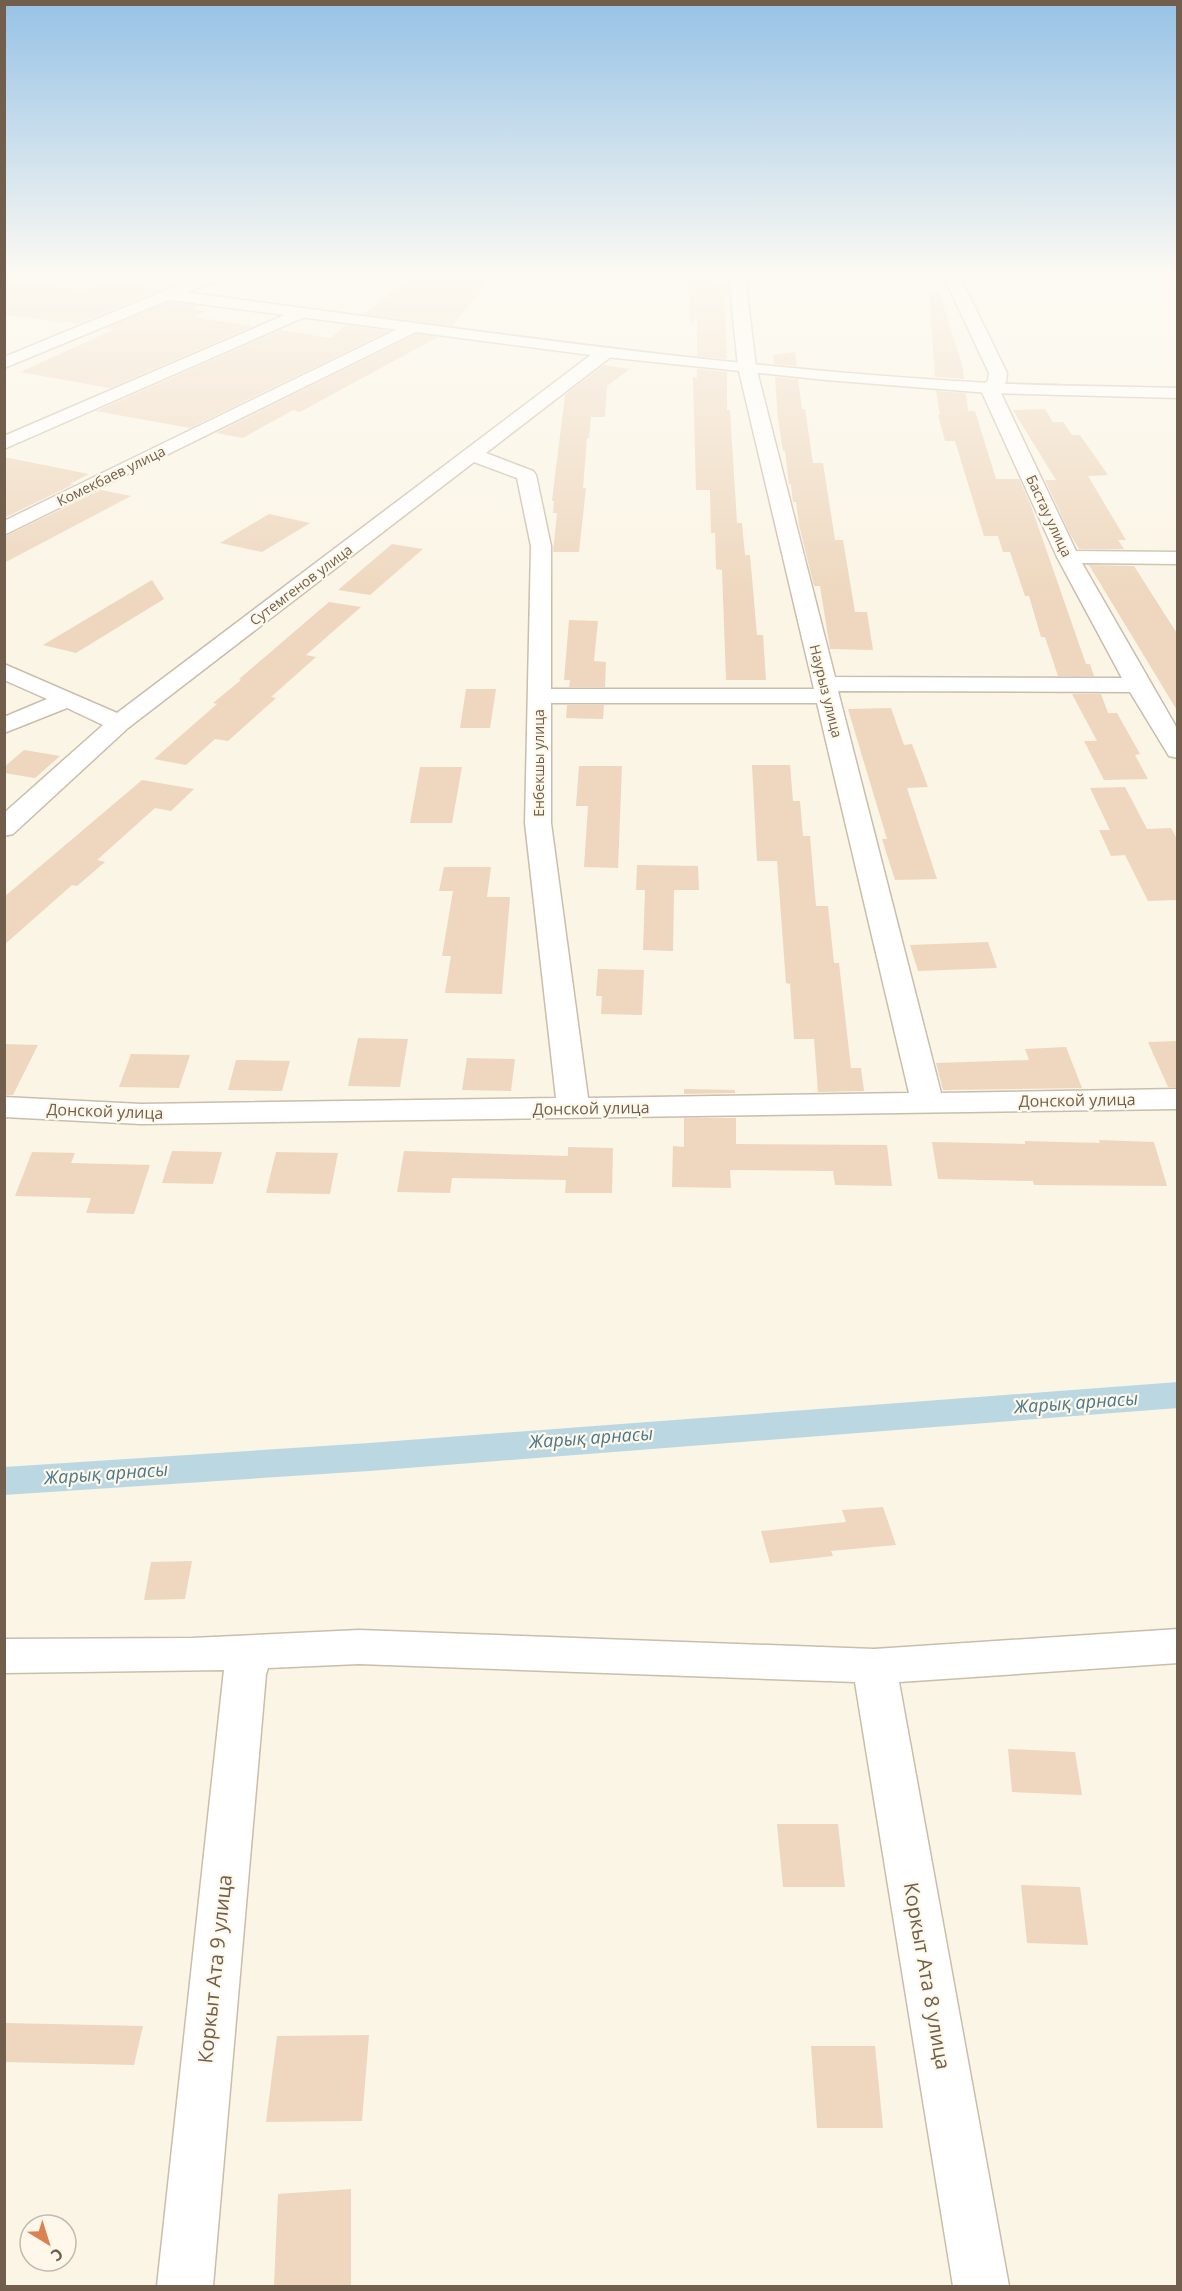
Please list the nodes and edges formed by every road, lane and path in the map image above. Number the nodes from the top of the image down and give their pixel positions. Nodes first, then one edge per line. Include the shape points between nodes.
1 (139, 384) edge
2 (297, 384) edge
3 (564, 384) edge
4 (751, 384) edge
5 (942, 384) edge
6 (994, 384) edge
7 (989, 388) junction
8 (1178, 393) edge
9 (4, 443) edge
10 (472, 454) junction
11 (4, 529) edge
12 (1068, 557) junction
13 (1178, 558) edge
14 (4, 671) edge
15 (1138, 685) junction
16 (826, 690) junction
17 (539, 696) junction
18 (69, 699) junction
19 (119, 723) junction
20 (4, 726) edge
21 (1178, 751) edge
22 (4, 828) edge
23 (1178, 1099) edge
24 (927, 1102) junction
25 (4, 1107) edge
26 (573, 1108) junction
27 (1178, 1646) edge
28 (252, 1652) junction
29 (4, 1656) edge
30 (874, 1666) junction
31 (185, 2286) edge
32 (981, 2286) edge

1 - 9 street
2 - 11 street, Комекбаев улица
3 - 10 street, Сутемгенов улица
4 - 16 street, Наурыз улица
5 - 7 street
6 - 7 street
7 - 8 street
7 - 12 street, Бастау улица
10 - 17 street, Енбекшы улица via 526,475 541,546
10 - 19 street, Сутемгенов улица
12 - 13 street
12 - 15 street, Бастау улица
14 - 18 street
15 - 16 street
15 - 21 street, Бастау улица
16 - 17 street
16 - 24 street, Наурыз улица
17 - 26 street, Енбекшы улица via 538,824
18 - 19 street
18 - 20 street
19 - 22 street, Сутемгенов улица
23 - 24 street, Донской улица
24 - 26 street, Донской улица
25 - 26 street, Донской улица via 141,1114
27 - 30 street
28 - 29 street
28 - 30 street via 359,1647
28 - 31 street, Коркыт Ата 9 улица via 244,1674
30 - 32 street, Коркыт Ата 8 улица

